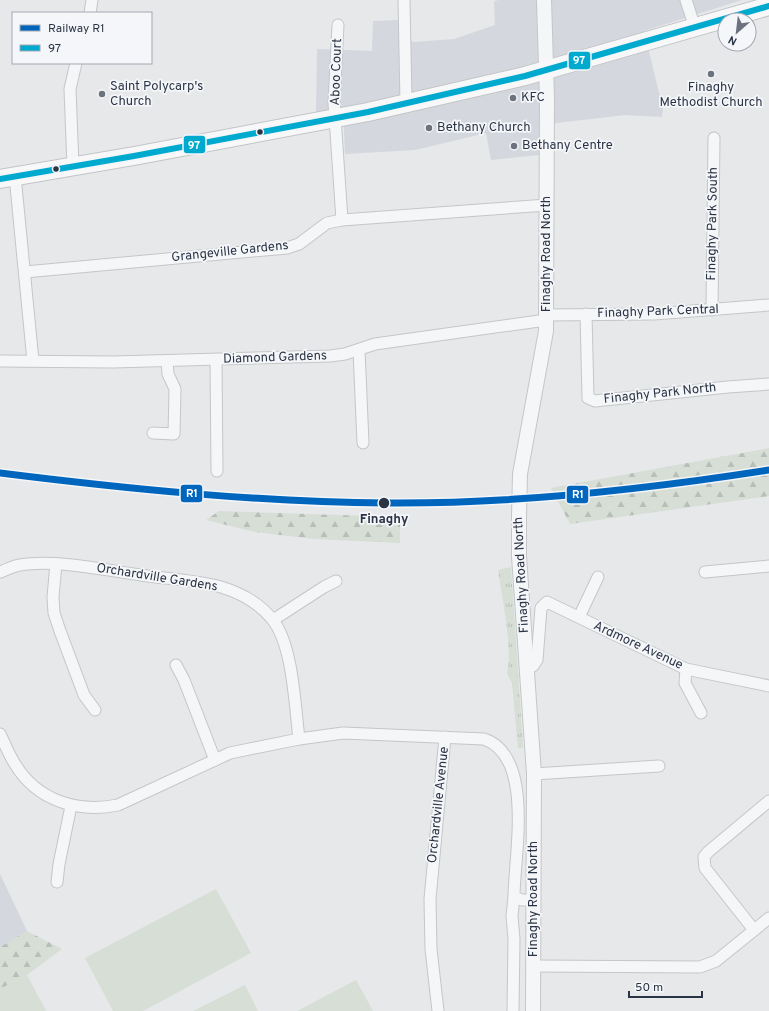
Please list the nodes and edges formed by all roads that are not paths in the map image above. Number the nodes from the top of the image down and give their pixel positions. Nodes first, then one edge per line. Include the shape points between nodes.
1 (92, 0) edge
2 (404, 0) edge
3 (544, 0) edge
4 (686, 0) edge
5 (769, 6) edge
6 (90, 12) edge
7 (338, 25) dead end
8 (695, 28) junction
9 (76, 64) edge
10 (546, 70) junction
11 (406, 103) junction
12 (336, 118) junction
13 (714, 138) dead end
14 (73, 166) junction
15 (8, 178) edge
16 (547, 205) junction
17 (342, 220) junction
18 (25, 272) junction
19 (769, 304) edge
20 (712, 310) junction
21 (586, 314) junction
22 (547, 318) junction
23 (360, 350) junction
24 (216, 360) junction
25 (0, 361) edge
26 (33, 361) junction
27 (167, 361) junction
28 (769, 384) edge
29 (153, 433) dead end
30 (363, 443) dead end
31 (217, 470) dead end
32 (56, 564) junction
33 (769, 566) edge
34 (0, 572) edge
35 (705, 572) dead end
36 (598, 577) dead end
37 (336, 581) dead end
38 (579, 617) junction
39 (273, 620) junction
40 (176, 665) dead end
41 (526, 667) junction
42 (686, 669) junction
43 (769, 686) edge
44 (95, 710) dead end
45 (701, 713) dead end
46 (0, 734) edge
47 (445, 737) junction
48 (299, 739) junction
49 (215, 760) junction
50 (659, 766) dead end
51 (534, 774) junction
52 (769, 801) edge
53 (71, 806) junction
54 (57, 882) dead end
55 (514, 897) junction
56 (534, 900) junction
57 (769, 918) edge
58 (754, 930) junction
59 (534, 966) junction
60 (438, 1011) edge
61 (513, 1011) edge
62 (533, 1011) edge

1 - 6 street
2 - 11 street
3 - 10 street, Finaghy Road North
4 - 8 street
5 - 8 main road
7 - 12 street, Aboo Court via 334,104
8 - 10 main road
9 - 14 street via 70,89
10 - 11 main road
10 - 16 street, Finaghy Road North
11 - 12 main road
12 - 14 main road
12 - 17 street, Aboo Court
13 - 20 street, Finaghy Park South
14 - 15 main road
15 - 18 street
16 - 17 street, Grangeville Gardens
16 - 22 street, Finaghy Road North
17 - 18 street, Grangeville Gardens via 327,223 299,244 287,248
18 - 26 street
19 - 20 street, Finaghy Park Central
20 - 21 street, Finaghy Park Central via 654,314
21 - 22 street, Finaghy Park Central
21 - 28 street, Finaghy Park North via 588,398 595,401
22 - 23 street, Diamond Gardens via 375,344
22 - 41 street, Finaghy Road North via 520,474 519,556
23 - 24 street, Diamond Gardens via 330,356
23 - 30 street
24 - 27 street, Diamond Gardens
24 - 31 street
25 - 26 street, Diamond Gardens
26 - 27 street, Diamond Gardens
27 - 29 street via 168,374 175,389 174,434
32 - 34 street, Orchardville Gardens via 19,565
32 - 39 street, Orchardville Gardens via 221,587 256,603
32 - 44 street via 54,613 84,695
33 - 35 street
36 - 38 street, Ardmore Avenue
37 - 39 street
38 - 41 street, Ardmore Avenue via 547,602 543,605 537,660 533,666
38 - 42 street, Ardmore Avenue
39 - 48 street, Orchardville Gardens via 284,641
40 - 49 street
41 - 51 street, Finaghy Road North
42 - 43 street, Ardmore Avenue
42 - 45 street via 685,683
46 - 53 street via 14,764 24,777 36,788
47 - 48 street via 343,733
47 - 55 street, Orchardville Avenue via 474,737 489,741 496,745 508,762 518,812
47 - 60 street, Orchardville Avenue via 430,899 432,969
48 - 49 street via 230,753
49 - 53 street via 118,805 101,808
50 - 51 street
51 - 56 street, Finaghy Road North
52 - 58 street via 708,852 703,862
53 - 54 street
55 - 56 street
55 - 61 street, Orchardville Avenue
56 - 59 street, Finaghy Road North
57 - 58 street
58 - 59 street via 716,961 700,967
59 - 62 street, Finaghy Road North

